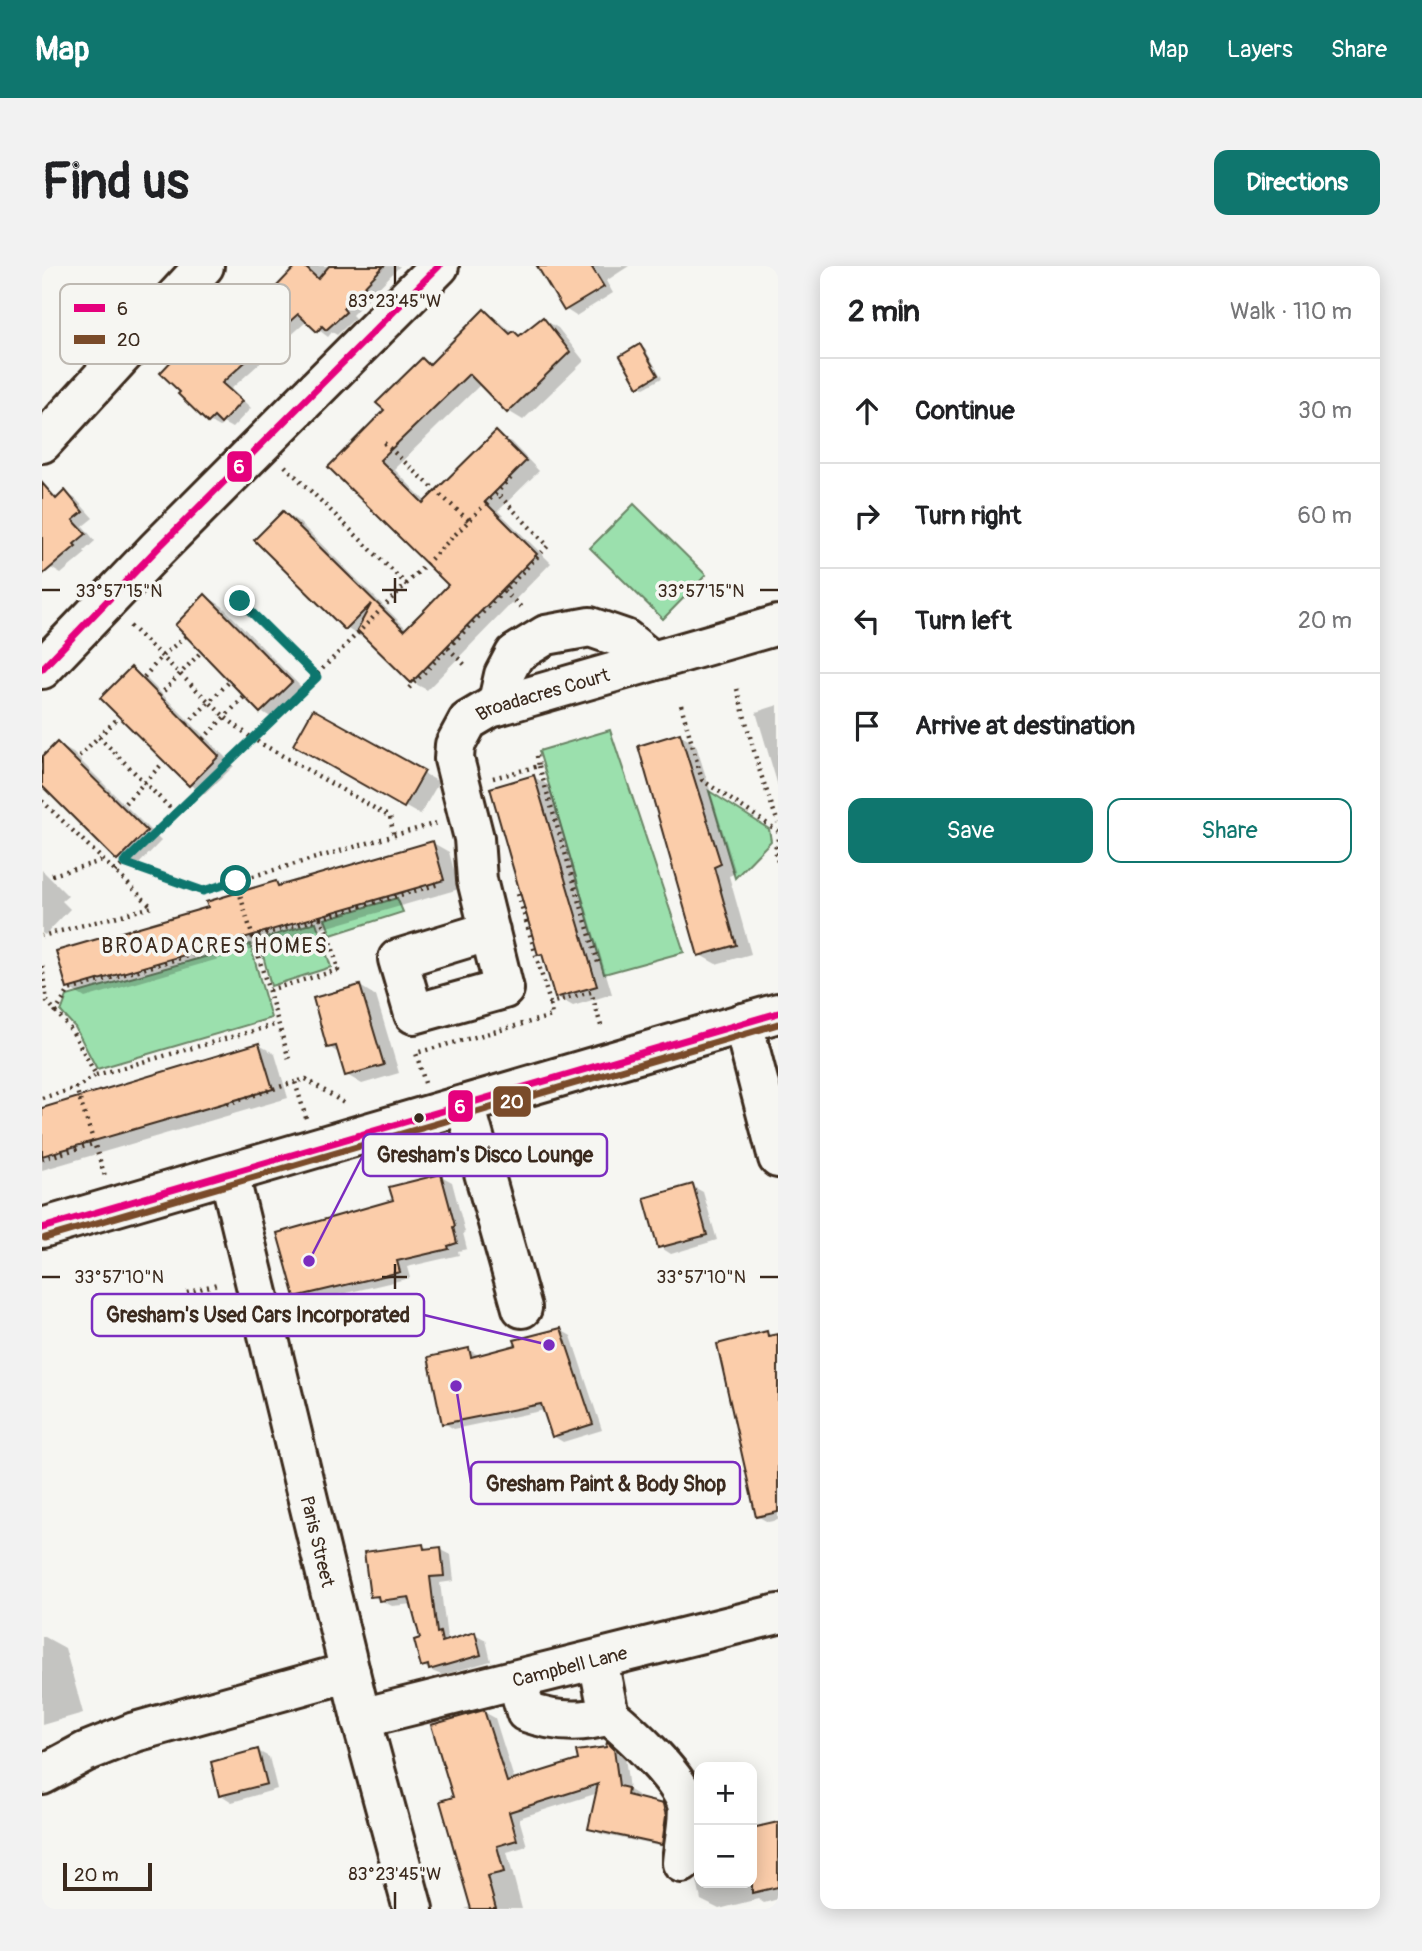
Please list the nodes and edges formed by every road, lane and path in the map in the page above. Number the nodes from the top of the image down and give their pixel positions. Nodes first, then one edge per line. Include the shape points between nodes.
1 (204, 266) edge
2 (439, 266) edge
3 (188, 284) edge
4 (114, 364) edge
5 (42, 443) edge
6 (384, 443) dead end
7 (281, 462) dead end
8 (511, 478) dead end
9 (497, 493) junction
10 (469, 521) junction
11 (407, 585) junction
12 (504, 591) junction
13 (240, 601) dead end
14 (523, 609) dead end
15 (124, 620) dead end
16 (778, 625) edge
17 (186, 636) dead end
18 (448, 648) junction
19 (201, 652) dead end
20 (163, 656) junction
21 (652, 661) junction
22 (466, 666) dead end
23 (42, 669) edge
24 (180, 673) junction
25 (144, 677) dead end
26 (317, 677) junction
27 (230, 681) dead end
28 (409, 688) dead end
29 (737, 689) dead end
30 (159, 696) dead end
31 (245, 696) dead end
32 (208, 700) junction
33 (681, 705) dead end
34 (497, 706) junction
35 (226, 718) junction
36 (117, 719) dead end
37 (187, 724) dead end
38 (99, 737) junction
39 (203, 739) dead end
40 (253, 740) junction
41 (536, 751) dead end
42 (79, 756) dead end
43 (161, 765) dead end
44 (539, 766) junction
45 (485, 779) dead end
46 (145, 782) junction
47 (42, 800) edge
48 (125, 803) dead end
49 (176, 814) junction
50 (438, 823) dead end
51 (778, 823) edge
52 (778, 831) edge
53 (394, 836) junction
54 (778, 839) edge
55 (103, 860) junction
56 (778, 862) edge
57 (124, 863) junction
58 (115, 872) junction
59 (52, 875) dead end
60 (236, 881) junction
61 (439, 884) dead end
62 (516, 885) dead end
63 (320, 918) junction
64 (490, 931) dead end
65 (42, 936) edge
66 (254, 937) junction
67 (599, 966) dead end
68 (42, 967) edge
69 (269, 990) junction
70 (550, 1003) junction
71 (55, 1013) junction
72 (760, 1018) edge
73 (278, 1024) junction
74 (602, 1030) dead end
75 (289, 1059) dead end
76 (96, 1076) junction
77 (295, 1082) junction
78 (425, 1084) dead end
79 (76, 1088) junction
80 (42, 1098) edge
81 (227, 1104) dead end
82 (465, 1105) junction
83 (349, 1106) dead end
84 (306, 1119) dead end
85 (93, 1144) junction
86 (778, 1158) edge
87 (42, 1159) edge
88 (229, 1174) junction
89 (105, 1177) dead end
90 (42, 1228) edge
91 (225, 1282) dead end
92 (187, 1293) dead end
93 (522, 1308) dead end
94 (778, 1614) edge
95 (598, 1660) junction
96 (350, 1672) junction
97 (517, 1680) junction
98 (609, 1715) junction
99 (361, 1718) junction
100 (42, 1775) edge
101 (682, 1863) dead end
102 (413, 1909) edge

1 - 3 street
2 - 23 street
4 - 5 street
6 - 10 path
7 - 11 path
8 - 9 path
9 - 10 path
9 - 12 path via 548,546
10 - 11 path
11 - 26 path
12 - 14 path
12 - 18 path
13 - 26 path
15 - 20 path
16 - 21 street, Broadacres Court
17 - 20 path
18 - 22 path
18 - 28 path
19 - 24 path
20 - 24 path
20 - 25 path
21 - 34 street, Broadacres Court
21 - 34 street via 625,639 590,627 546,635 515,654 504,675
24 - 30 path
24 - 32 path
26 - 40 path
27 - 32 path
29 - 51 path
31 - 35 path
32 - 35 path
32 - 37 path
33 - 52 path via 702,780
34 - 64 street, Broadacres Court via 468,721 455,745 454,759
35 - 39 path
35 - 40 path
36 - 38 path
38 - 42 path
38 - 46 path
40 - 49 path
40 - 53 path via 390,817
41 - 44 path
43 - 46 path
44 - 45 path
44 - 67 path
46 - 48 path
46 - 49 path
47 - 55 path
49 - 57 path
50 - 53 path
53 - 60 path
54 - 56 path
55 - 58 path
55 - 59 path
57 - 58 path
57 - 60 path via 203,891
58 - 65 path via 152,907
60 - 66 path
61 - 63 path
62 - 70 path
63 - 66 path
63 - 69 path via 338,970
66 - 69 path
66 - 71 path via 69,990
68 - 71 path via 47,1001
69 - 73 path
70 - 74 path via 591,992
70 - 78 path via 552,1016 416,1053
71 - 76 path via 72,1031
72 - 82 street
72 - 86 street
73 - 75 path
73 - 76 path
76 - 79 path
77 - 81 path
77 - 83 path via 306,1079
77 - 84 path
79 - 80 path
79 - 85 path
82 - 88 street
82 - 93 street
85 - 87 path
85 - 89 path
88 - 90 street
88 - 96 street, Paris Street
91 - 92 path
94 - 95 street, Campbell Lane
95 - 97 street, Campbell Lane
95 - 98 street
96 - 99 street, Paris Street
96 - 100 street via 135,1732
97 - 98 street via 526,1712 546,1719 588,1721
97 - 99 street, Campbell Lane
98 - 101 street via 633,1734 679,1788 687,1805
99 - 102 street, Paris Street

